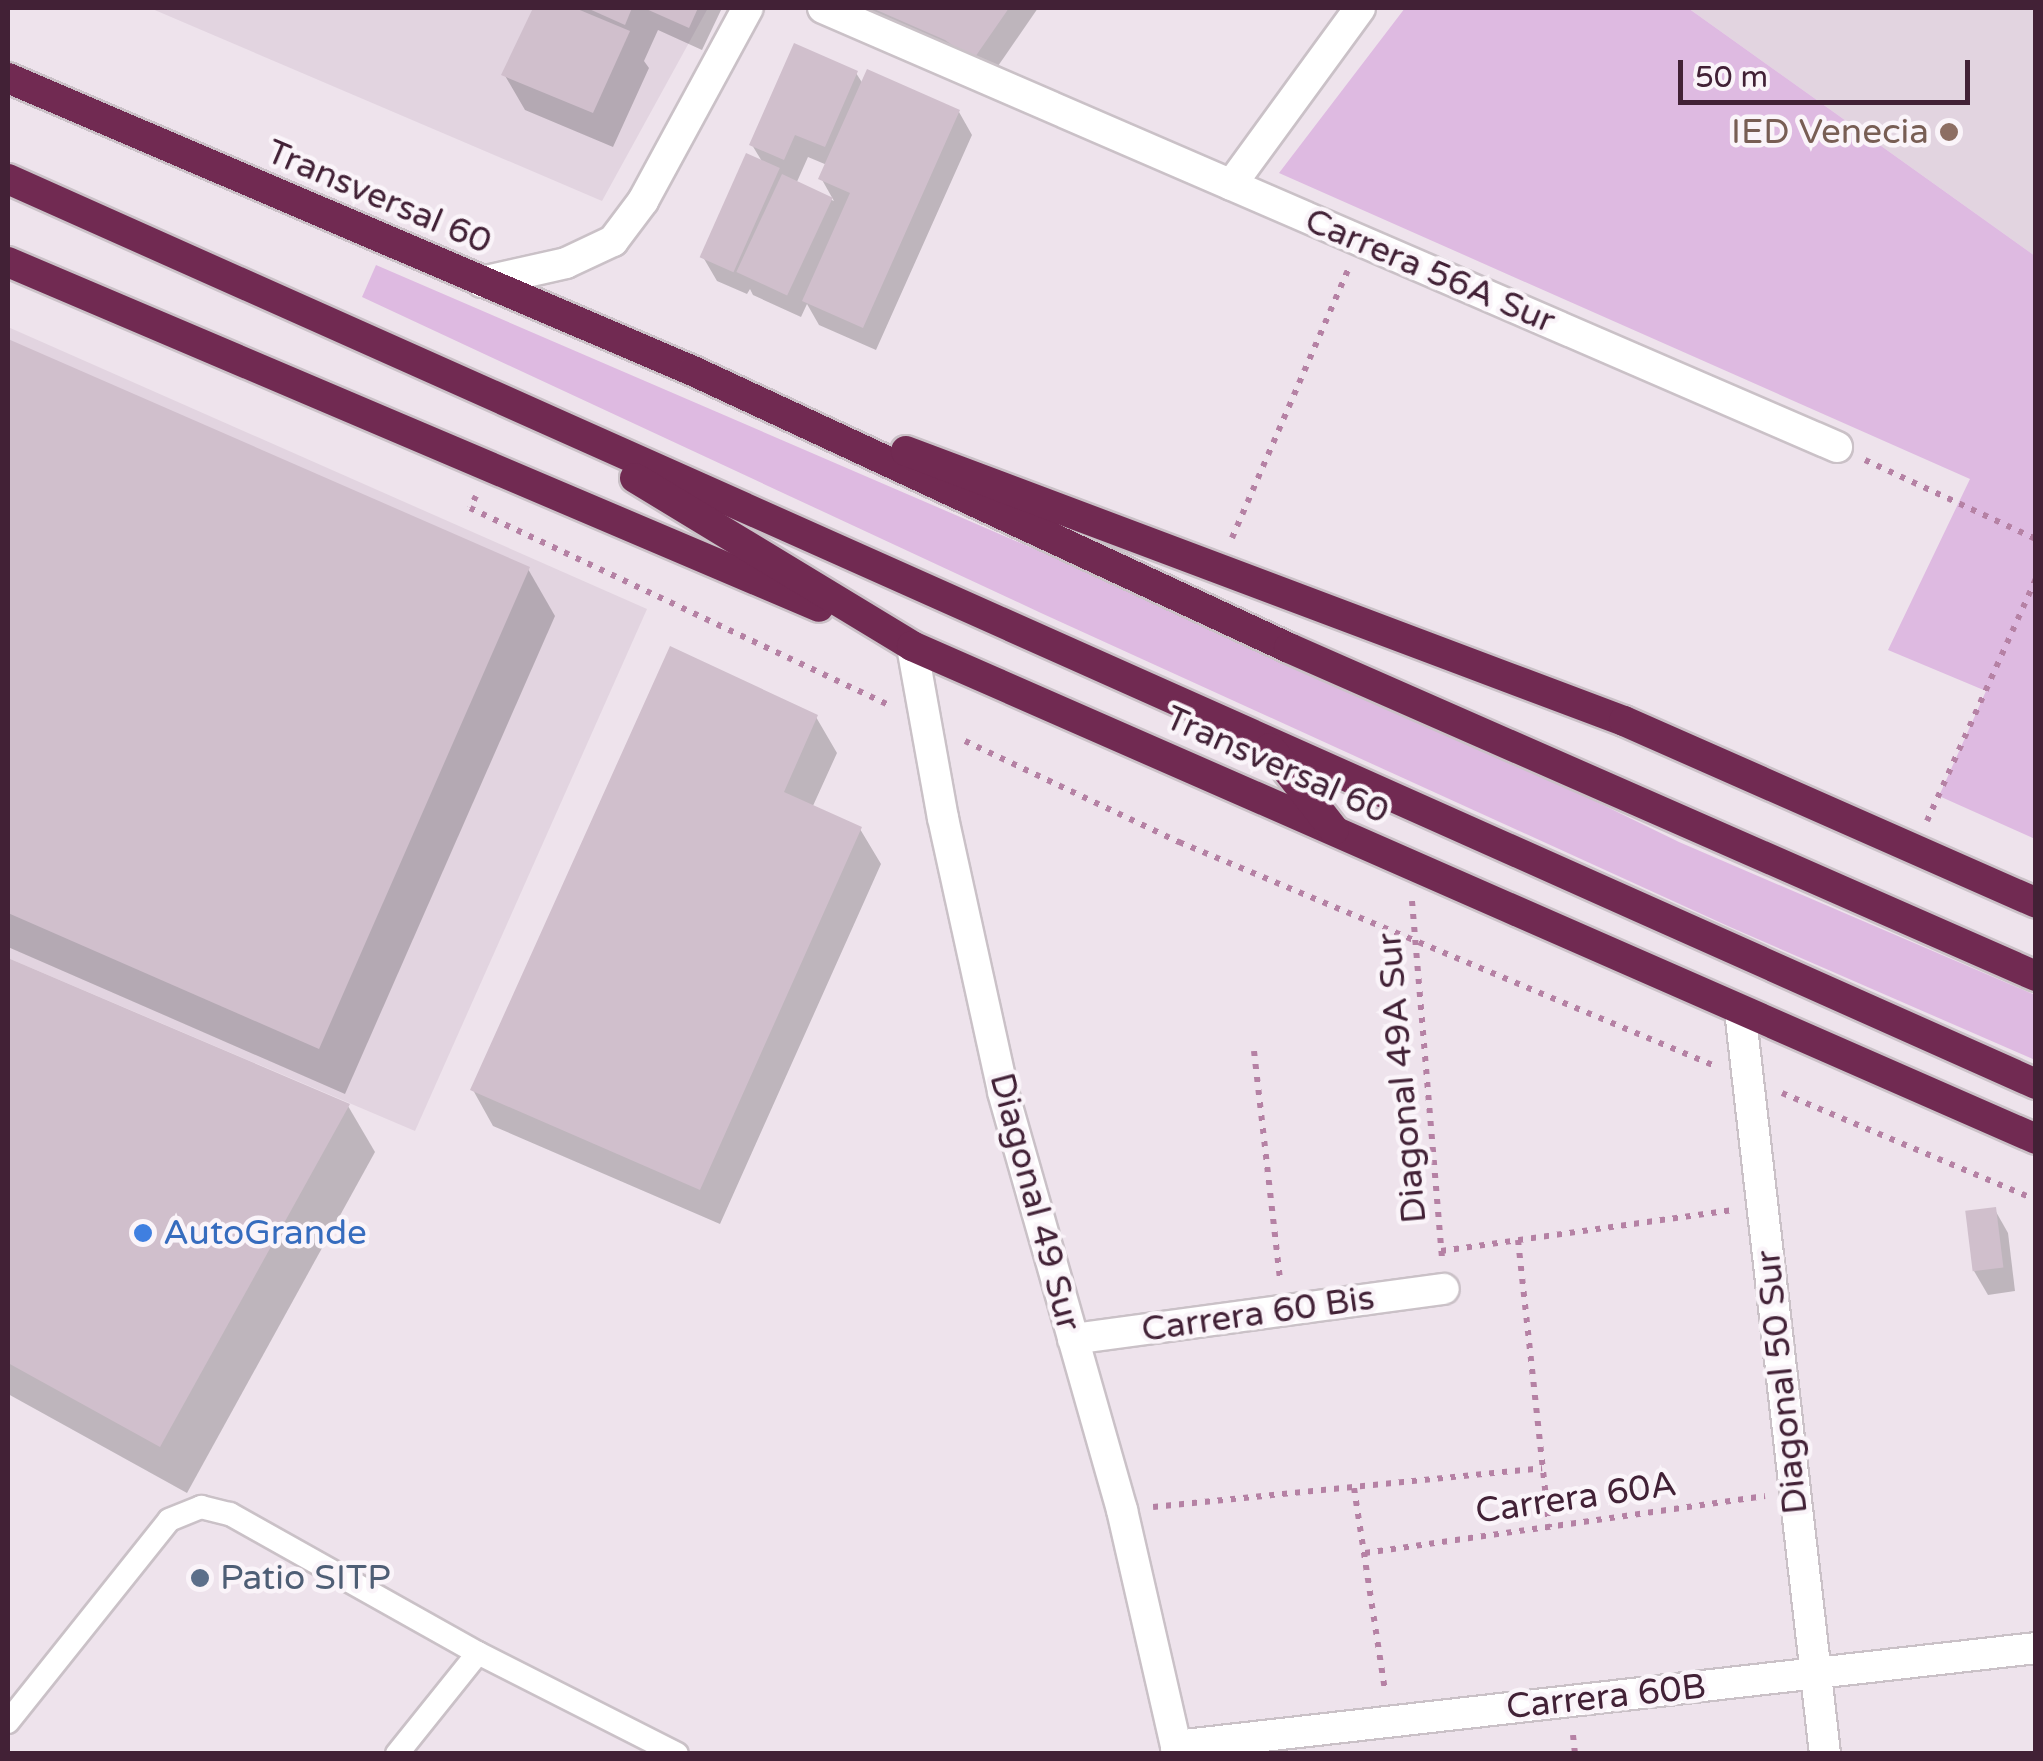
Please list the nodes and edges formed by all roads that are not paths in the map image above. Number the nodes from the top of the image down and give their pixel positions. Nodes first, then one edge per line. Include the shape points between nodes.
1 (748, 8) edge
2 (822, 8) edge
3 (1360, 8) edge
4 (8, 78) edge
5 (8, 179) edge
6 (1231, 185) junction
7 (8, 262) edge
8 (482, 282) junction
9 (693, 371) junction
10 (517, 407) junction
11 (1837, 447) road end
12 (912, 646) junction
13 (1268, 745) junction
14 (1336, 832) junction
15 (2036, 903) edge
16 (2036, 976) edge
17 (1740, 1010) junction
18 (2036, 1084) edge
19 (2036, 1140) edge
20 (1444, 1289) road end
21 (1073, 1339) junction
22 (2036, 1648) edge
23 (478, 1653) junction
24 (1816, 1673) junction
25 (8, 1722) edge
26 (1176, 1751) edge
27 (397, 1754) edge
28 (677, 1754) edge
29 (1825, 1754) edge

1 - 8 street via 643,202 613,241 566,263
2 - 6 street, Carrera 56A Sur
3 - 6 street
4 - 8 highway, Transversal 60
5 - 10 highway, Transversal 60
6 - 11 street, Carrera 56A Sur
7 - 12 highway
8 - 9 highway, Transversal 60
9 - 15 highway, Transversal 60 via 1624,721
9 - 16 highway, Transversal 60 via 1307,656
10 - 12 highway, Transversal 60
10 - 13 highway, Transversal 60
12 - 14 highway, Transversal 60
12 - 21 street, Diagonal 49 Sur via 1002,1092
13 - 14 highway
13 - 18 highway, Transversal 60
14 - 17 highway, Transversal 60
17 - 19 highway, Transversal 60
17 - 24 street, Diagonal 50 Sur
20 - 21 street, Carrera 60 Bis
21 - 26 street, Diagonal 49 Sur via 1122,1510
22 - 24 street, Carrera 60B
23 - 25 lane via 230,1514 201,1507 169,1520
23 - 27 lane
23 - 28 lane
24 - 26 street, Carrera 60B
24 - 29 street, Diagonal 50 Sur

